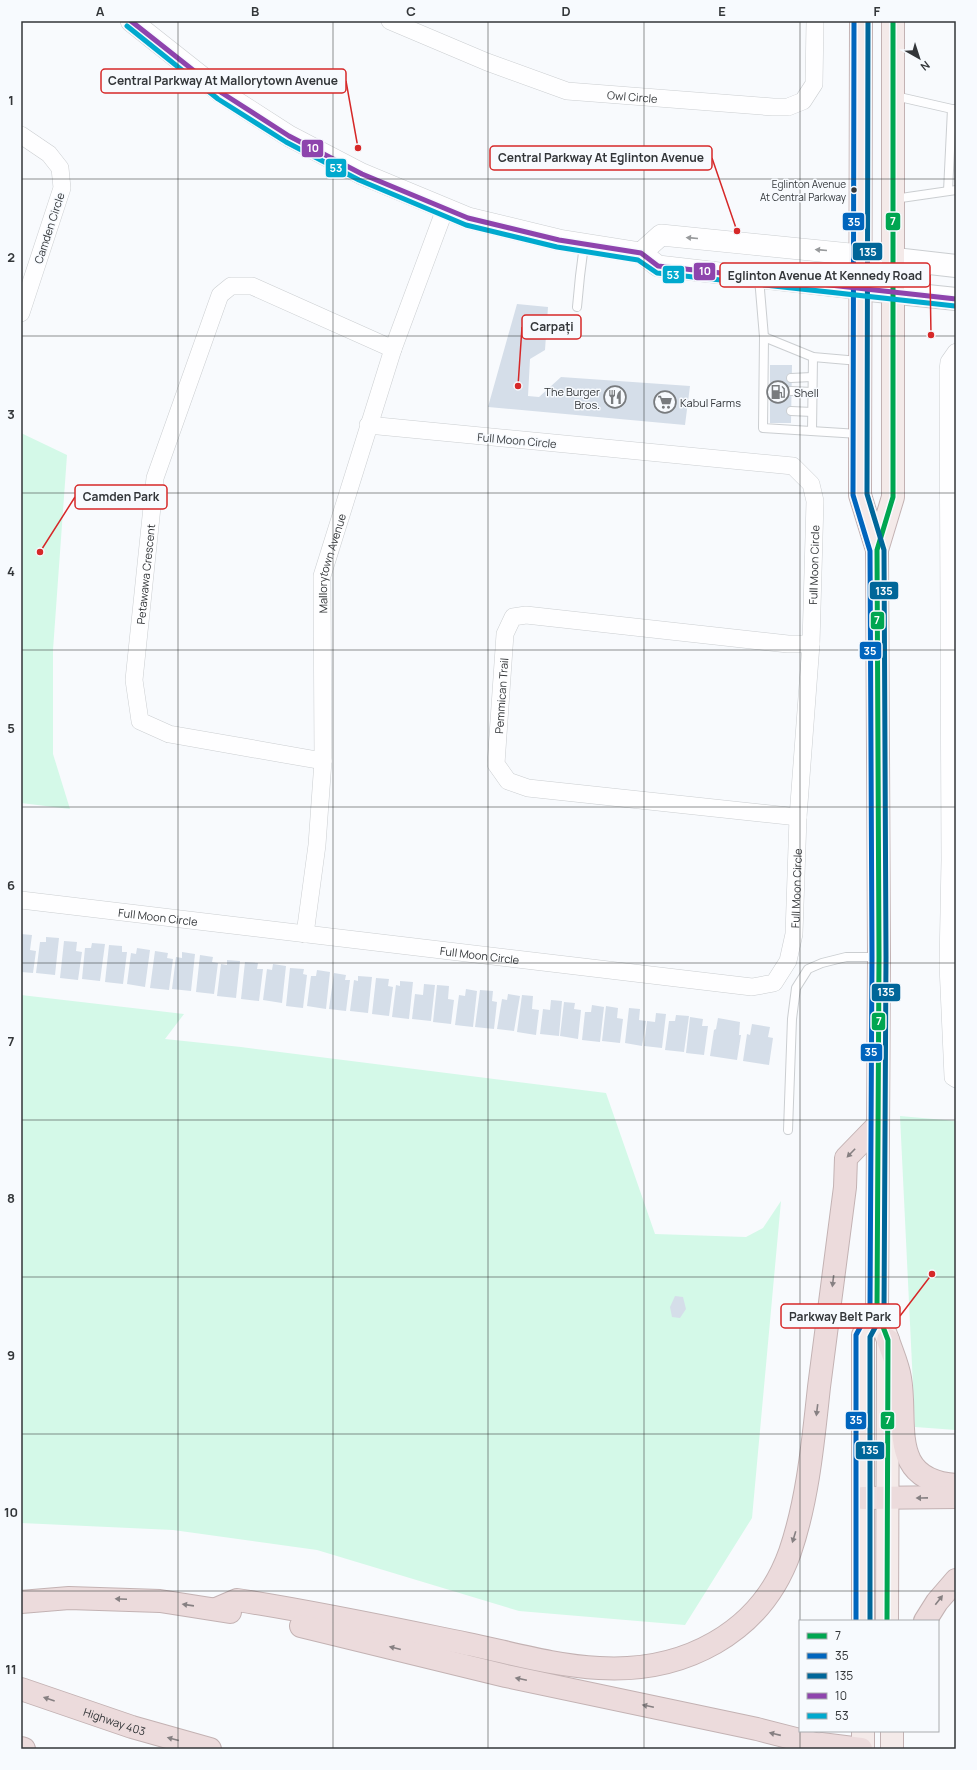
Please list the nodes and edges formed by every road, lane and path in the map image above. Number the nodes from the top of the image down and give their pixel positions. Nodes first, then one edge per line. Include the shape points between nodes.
1 (131, 21) edge
2 (390, 21) edge
3 (815, 21) edge
4 (861, 21) edge
5 (893, 21) edge
6 (894, 96) junction
7 (954, 109) edge
8 (21, 135) edge
9 (952, 191) edge
10 (894, 199) junction
11 (446, 209) junction
12 (584, 245) junction
13 (641, 254) junction
14 (860, 255) junction
15 (894, 259) junction
16 (956, 266) edge
17 (758, 277) junction
18 (860, 289) junction
19 (894, 292) junction
20 (956, 299) edge
21 (577, 307) dead end
22 (21, 312) edge
23 (764, 337) junction
24 (393, 349) junction
25 (956, 352) edge
26 (813, 357) junction
27 (860, 361) junction
28 (812, 377) junction
29 (791, 378) dead end
30 (791, 391) dead end
31 (812, 392) junction
32 (791, 411) dead end
33 (812, 412) junction
34 (368, 425) junction
35 (812, 431) junction
36 (860, 434) junction
37 (877, 550) junction
38 (811, 644) junction
39 (323, 762) junction
40 (798, 817) junction
41 (953, 860) edge
42 (21, 900) edge
43 (305, 934) junction
44 (879, 957) junction
45 (956, 1079) edge
46 (878, 1125) junction
47 (788, 1130) dead end
48 (877, 1312) junction
49 (888, 1340) junction
50 (956, 1484) edge
51 (956, 1497) edge
52 (863, 1498) junction
53 (887, 1498) junction
54 (956, 1580) edge
55 (21, 1602) edge
56 (216, 1609) junction
57 (863, 1620) edge
58 (887, 1620) edge
59 (926, 1620) edge
60 (21, 1689) edge
61 (863, 1732) edge
62 (892, 1732) edge
63 (813, 1743) junction
64 (21, 1748) edge
65 (24, 1749) edge
66 (210, 1749) edge
67 (835, 1749) edge
68 (862, 1749) edge
69 (892, 1749) edge

1 - 11 street via 200,77 268,123 362,174
2 - 3 street, Owl Circle via 487,62 567,91 773,108 788,107 803,101 814,84
4 - 14 main road
5 - 6 main road
6 - 7 lane
6 - 10 main road
7 - 9 lane
8 - 22 street, Camden Circle via 49,154 60,168 62,188
9 - 10 lane
10 - 15 main road
11 - 12 street via 468,218
11 - 24 street, Mallorytown Avenue
12 - 13 street
12 - 21 lane
14 -> 13 street via 661,235
13 - 17 street via 658,266
14 - 15 main road
14 - 18 main road
15 - 16 main road
15 - 19 main road
17 - 18 street
17 - 23 lane
18 - 19 main road
18 - 27 main road
19 - 20 main road
19 - 37 main road via 893,497
23 - 26 lane
23 - 35 lane via 766,412 763,428
24 - 34 street, Mallorytown Avenue
24 - 39 street, Petawawa Crescent via 252,286 231,286 220,295 155,478 134,680 140,721 169,734
25 - 41 street via 949,362 948,370
26 - 27 lane
26 - 28 lane
27 - 36 main road
28 - 29 lane
28 - 31 lane
30 - 31 lane
31 - 33 lane
32 - 33 lane
33 - 35 lane
34 - 38 street, Full Moon Circle via 793,466 811,484 814,501
34 - 39 street, Mallorytown Avenue via 322,576
35 - 36 lane
36 - 37 main road via 860,495
37 - 44 main road
38 - 40 street, Full Moon Circle
38 - 40 street, Pemmican Trail via 788,644 526,615 513,618 504,634 496,764 508,781 528,788
39 - 43 street, Mallorytown Avenue via 317,845
40 - 43 street, Full Moon Circle via 794,934 788,961 774,983 752,987
41 - 45 street via 948,965 953,1077
42 - 43 street, Full Moon Circle
44 - 46 main road
44 - 47 lane via 846,957 822,963 808,969 796,988 792,1019
46 - 48 main road
46 -> 56 highway via 846,1158 844,1195 802,1512 789,1554 774,1584 739,1626 717,1642 678,1660 640,1668 602,1668 559,1663 382,1626 237,1600
48 - 49 main road
48 - 52 main road via 862,1335
49 - 50 highway via 900,1378 903,1444 908,1458 921,1473 932,1479
49 - 53 main road
51 -> 53 highway
52 - 53 highway
52 - 57 main road
53 - 58 main road
59 -> 54 highway
56 -> 55 highway via 160,1601 69,1598
63 -> 56 highway via 506,1676 301,1626
66 -> 60 highway, Highway 403 via 132,1727
61 - 68 main road
62 - 69 main road
63 - 67 highway
63 - 68 highway
64 - 65 highway

